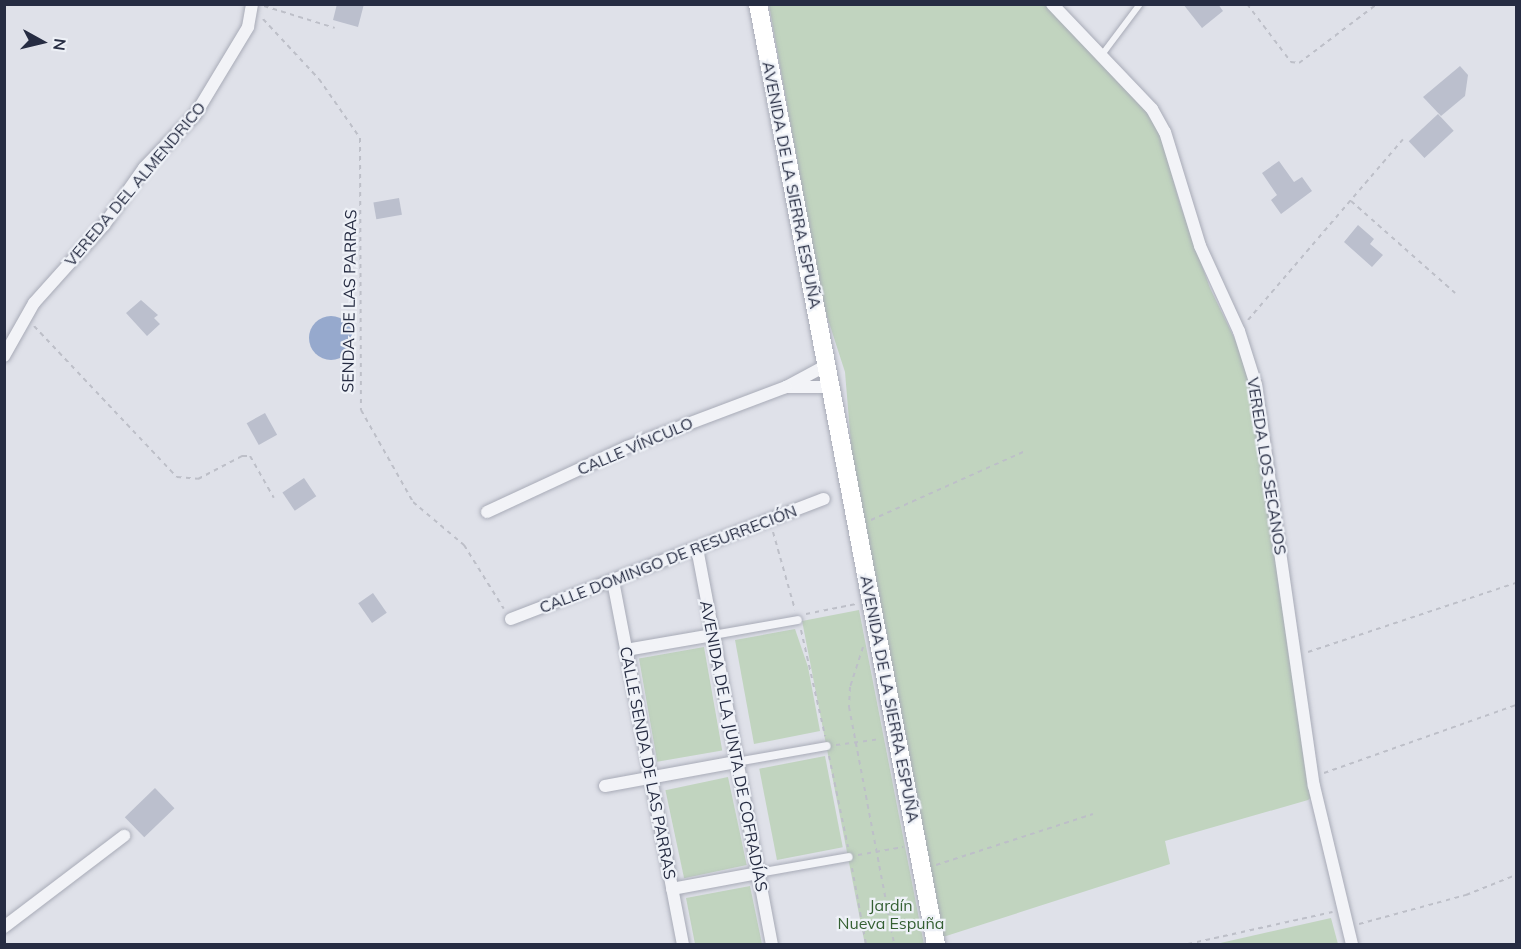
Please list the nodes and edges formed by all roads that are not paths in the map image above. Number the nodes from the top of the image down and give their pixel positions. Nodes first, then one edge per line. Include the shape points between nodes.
1 (758, 4) edge
2 (1052, 4) edge
3 (1140, 4) edge
4 (252, 5) edge
5 (1101, 56) junction
6 (4, 356) edge
7 (827, 365) junction
8 (786, 387) junction
9 (832, 387) junction
10 (844, 453) junction
11 (824, 500) dead end
12 (487, 512) dead end
13 (697, 548) junction
14 (613, 581) junction
15 (512, 619) road end
16 (798, 620) road end
17 (713, 635) junction
18 (626, 650) junction
19 (827, 746) road end
20 (736, 762) junction
21 (651, 778) junction
22 (604, 786) dead end
23 (123, 836) dead end
24 (849, 857) road end
25 (758, 873) junction
26 (672, 889) junction
27 (4, 927) edge
28 (682, 945) edge
29 (772, 945) edge
30 (936, 945) edge
31 (1352, 945) edge

1 - 7 main road, AVENIDA DE LA SIERRA ESPUÑA
2 - 5 street, VEREDA LOS SECANOS
3 - 5 lane
4 - 6 street, VEREDA DEL ALMENDRICO via 248,27 195,115 144,168 104,225 34,303
5 - 31 street, VEREDA LOS SECANOS via 1152,109 1165,132 1200,246 1239,331 1256,385 1313,777
7 - 8 street, CALLE VÍNCULO
7 - 9 main road, AVENIDA DE LA SIERRA ESPUÑA
7 - 10 main road, AVENIDA DE LA SIERRA ESPUÑA via 836,366 843,389
8 - 9 street, CALLE VÍNCULO
8 - 12 street, CALLE VÍNCULO via 627,447
9 - 10 main road, AVENIDA DE LA SIERRA ESPUÑA
10 - 30 main road, AVENIDA DE LA SIERRA ESPUÑA
11 - 13 street, CALLE DOMINGO DE RESURRECIÓN
13 - 14 street, CALLE DOMINGO DE RESURRECIÓN
13 - 17 street, AVENIDA DE LA JUNTA DE COFRADÍAS
14 - 15 street, CALLE DOMINGO DE RESURRECIÓN
14 - 18 street, CALLE SENDA DE LAS PARRAS
16 - 17 street
17 - 18 street
17 - 20 street, AVENIDA DE LA JUNTA DE COFRADÍAS
18 - 21 street, CALLE SENDA DE LAS PARRAS
19 - 20 street
20 - 21 street
20 - 25 street, AVENIDA DE LA JUNTA DE COFRADÍAS
21 - 22 street
21 - 26 street, CALLE SENDA DE LAS PARRAS
23 - 27 street
24 - 25 street
25 - 26 street
25 - 29 street, AVENIDA DE LA JUNTA DE COFRADÍAS
26 - 28 street, CALLE SENDA DE LAS PARRAS

